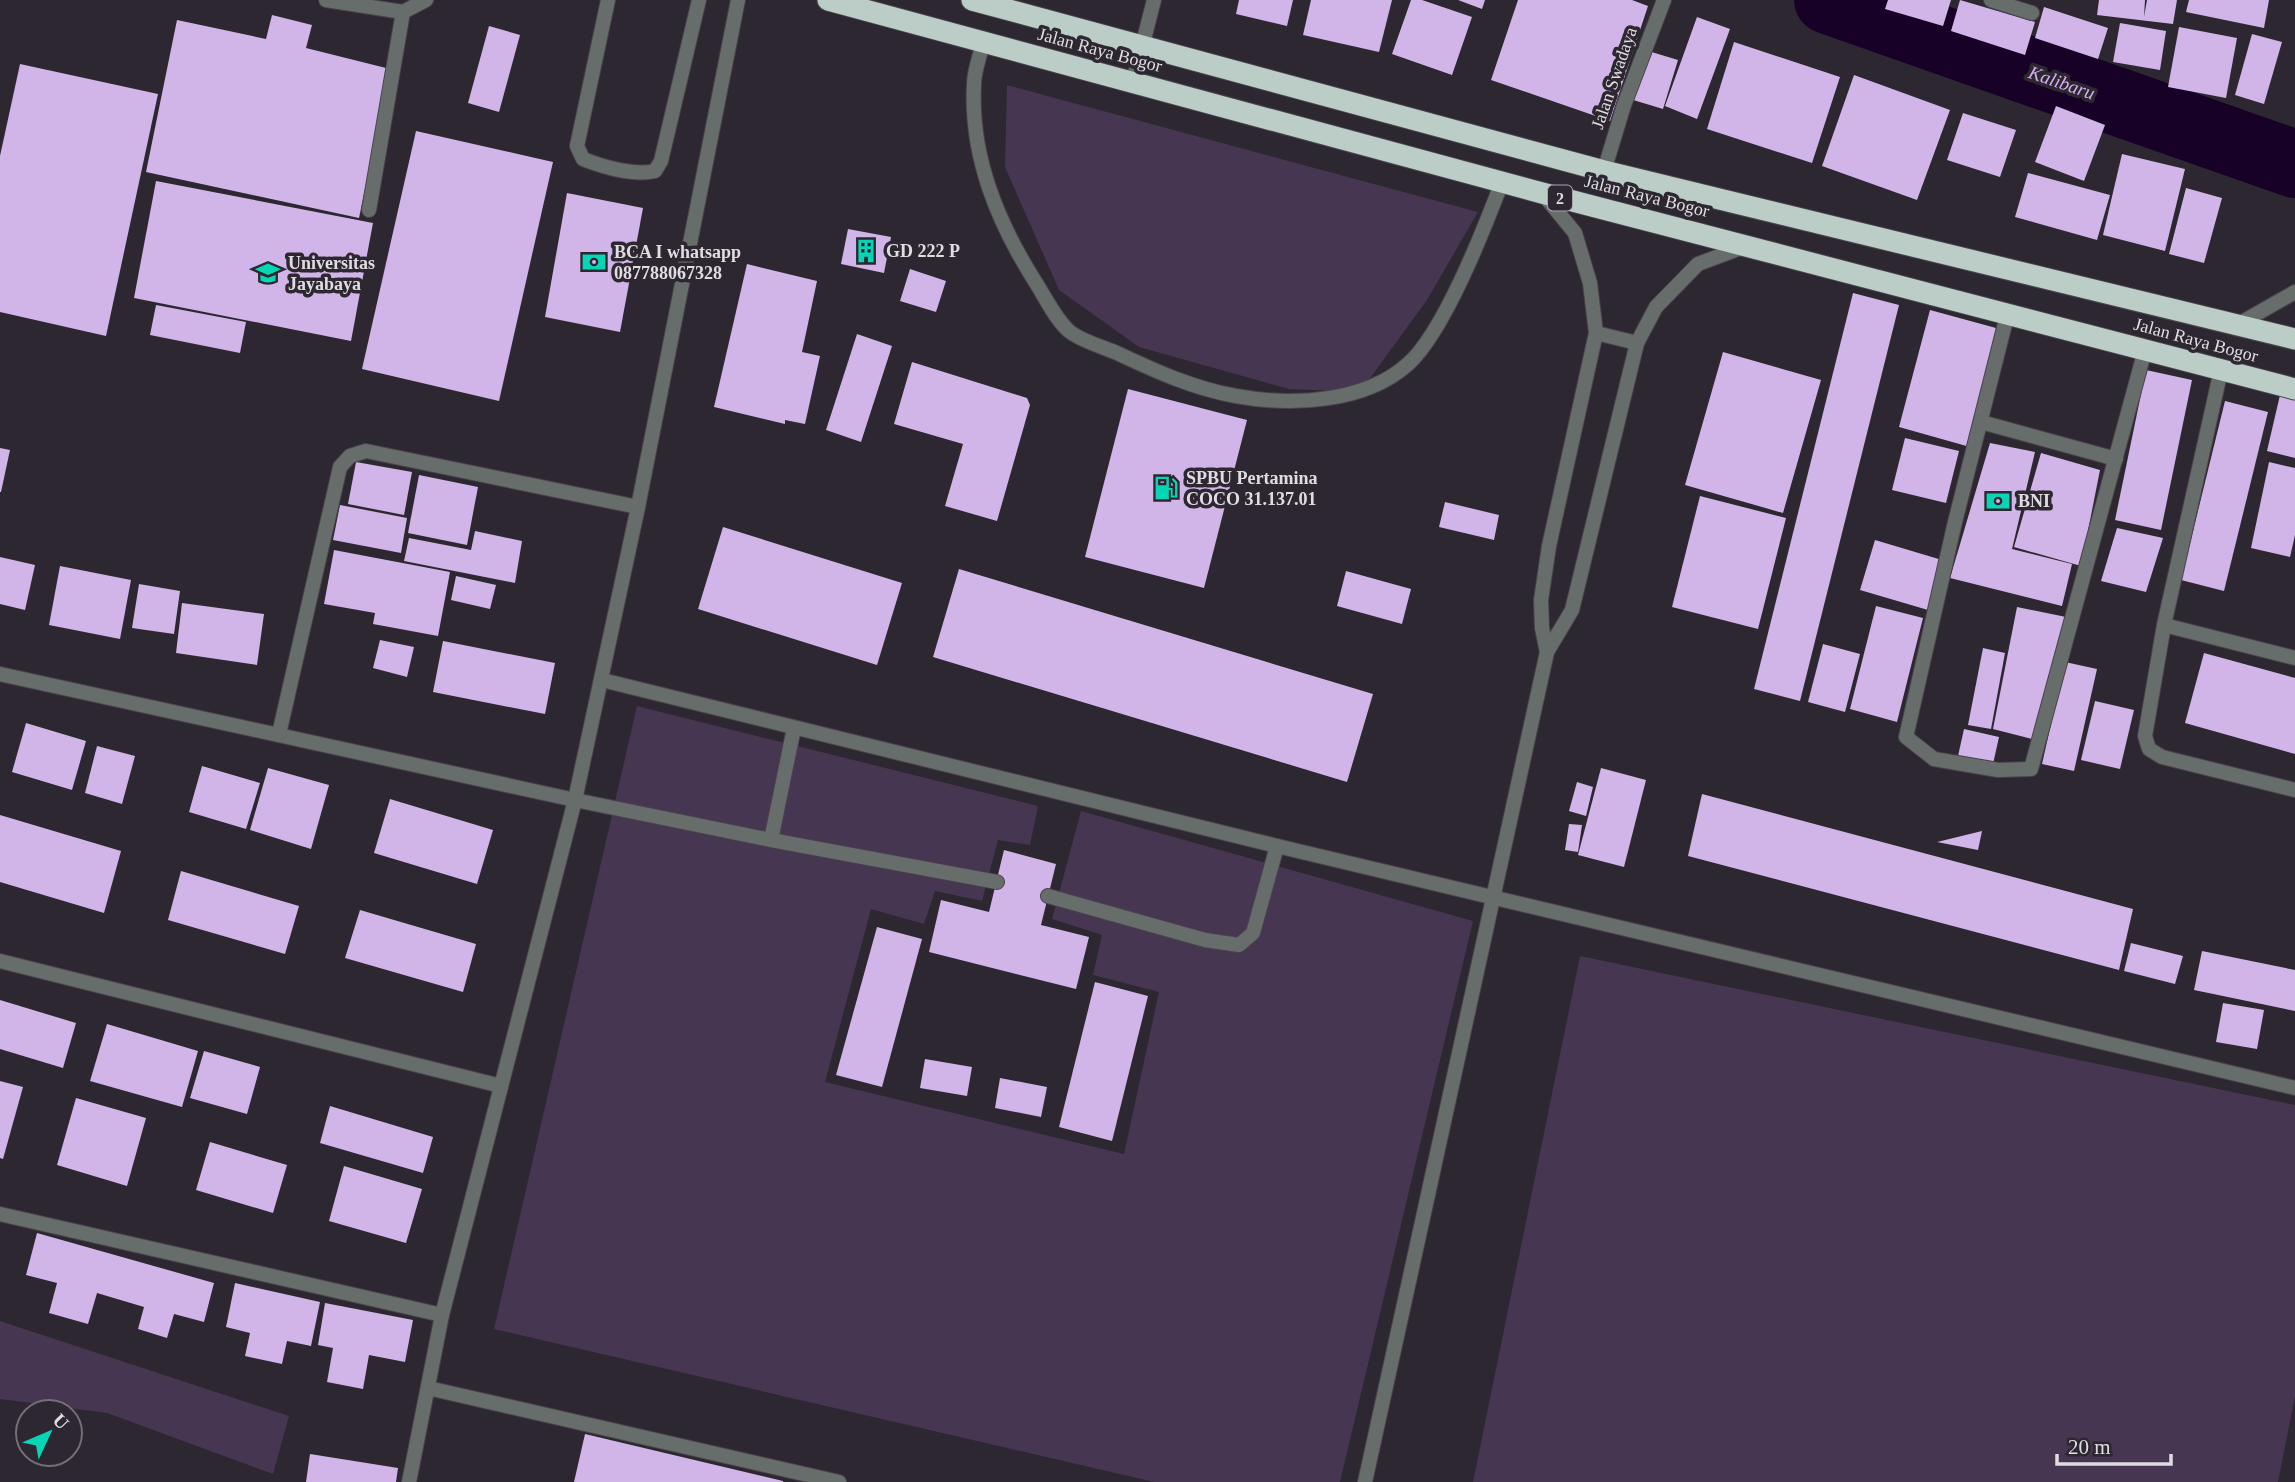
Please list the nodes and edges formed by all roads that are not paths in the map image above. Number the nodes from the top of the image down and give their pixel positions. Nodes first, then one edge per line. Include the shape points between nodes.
1 (326, 0) edge
2 (426, 0) edge
3 (608, 0) edge
4 (699, 0) edge
5 (738, 0) edge
6 (828, 0) edge
7 (972, 0) edge
8 (1154, 0) edge
9 (1664, 0) edge
10 (1991, 0) edge
11 (994, 6) junction
12 (403, 12) junction
13 (2032, 13) dead end
14 (983, 43) junction
15 (1142, 48) junction
16 (1133, 82) junction
17 (1512, 146) junction
18 (1604, 171) junction
19 (1502, 182) junction
20 (1542, 193) junction
21 (1754, 209) junction
22 (369, 210) dead end
23 (1747, 245) junction
24 (2295, 292) edge
25 (2007, 316) junction
26 (2234, 326) junction
27 (1596, 333) junction
28 (2295, 339) edge
29 (1637, 343) junction
30 (2146, 350) junction
31 (2221, 370) junction
32 (2295, 389) edge
33 (1981, 422) junction
34 (2116, 459) junction
35 (638, 507) junction
36 (2164, 625) junction
37 (1547, 652) junction
38 (2295, 658) edge
39 (0, 674) edge
40 (602, 680) junction
41 (794, 728) junction
42 (279, 734) junction
43 (2295, 790) edge
44 (575, 800) junction
45 (771, 840) junction
46 (1277, 846) junction
47 (997, 882) dead end
48 (1048, 896) dead end
49 (1494, 897) junction
50 (0, 961) edge
51 (501, 1086) junction
52 (2295, 1088) edge
53 (0, 1214) edge
54 (442, 1315) junction
55 (428, 1388) junction
56 (409, 1482) edge
57 (839, 1482) edge
58 (1365, 1482) edge

1 - 12 street
2 - 12 street
3 - 4 street via 577,146 583,159 644,173 655,171 661,161
5 - 35 street
6 - 14 highway, Jalan Raya Bogor / 2
7 - 11 highway, Jalan Raya Bogor / 2
8 - 15 street
9 - 18 street, Jalan Swadaya
10 - 13 street
11 - 14 highway
11 - 15 highway, Jalan Raya Bogor / 2
12 - 22 street
14 - 16 highway, Jalan Raya Bogor / 2
14 - 19 street via 974,83 990,199 1014,248 1069,331 1166,376 1237,397 1349,396 1387,380 1408,364 1430,340
15 - 16 street
15 - 17 highway, Jalan Raya Bogor / 2
16 - 19 highway, Jalan Raya Bogor / 2
17 - 18 highway, Jalan Raya Bogor / 2
17 - 19 highway
18 - 21 highway, Jalan Raya Bogor / 2
19 - 20 highway, Jalan Raya Bogor / 2
20 - 23 highway, Jalan Raya Bogor / 2
20 - 27 street via 1575,233 1590,283
21 - 23 highway
21 - 26 highway, Jalan Raya Bogor / 2
23 - 25 highway, Jalan Raya Bogor / 2
23 - 29 street via 1698,264 1656,307
24 - 26 street
25 - 30 highway, Jalan Raya Bogor / 2
25 - 33 street
26 - 28 highway, Jalan Raya Bogor / 2
27 - 29 street
27 - 37 street via 1547,559 1541,600
29 - 37 street via 1572,610
30 - 31 highway, Jalan Raya Bogor / 2
30 - 34 street
31 - 32 highway, Jalan Raya Bogor / 2
31 - 36 street
33 - 34 street
33 - 34 street via 1906,737 1934,758 1998,770 2031,769
35 - 40 street
35 - 42 street via 366,452 350,456 340,467
36 - 38 street
36 - 43 street via 2145,736 2149,749 2162,757
37 - 49 street
39 - 42 street
40 - 41 street
40 - 44 street
41 - 45 street
41 - 46 street
42 - 44 street
44 - 45 street
44 - 51 street
45 - 47 street
46 - 48 street via 1253,933 1239,945 1205,940
46 - 49 street
49 - 52 street
49 - 58 street
50 - 51 street
51 - 54 street
53 - 54 street
54 - 55 street
55 - 56 street
55 - 57 street

